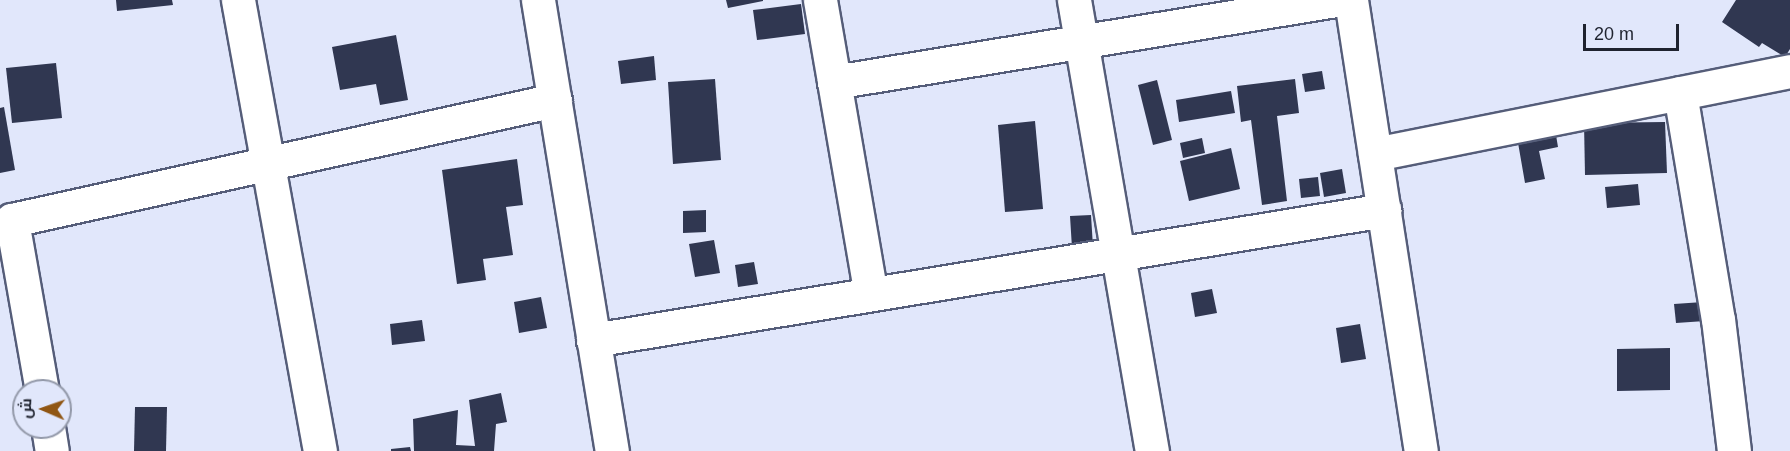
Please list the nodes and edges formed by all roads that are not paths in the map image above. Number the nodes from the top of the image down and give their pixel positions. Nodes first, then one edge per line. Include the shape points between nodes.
1 (238, 0) edge
2 (538, 0) edge
3 (820, 0) edge
4 (1074, 0) edge
5 (1336, 0) edge
6 (1351, 0) edge
7 (1081, 42) junction
8 (1790, 71) edge
9 (834, 82) junction
10 (1680, 93) junction
11 (555, 100) junction
12 (1375, 154) junction
13 (267, 164) junction
14 (1384, 210) junction
15 (6, 221) edge
16 (1118, 254) junction
17 (872, 294) junction
18 (593, 340) junction
19 (39, 379) edge
20 (320, 451) edge
21 (612, 451) edge
22 (1152, 451) edge
23 (1421, 451) edge
24 (1734, 451) edge

1 - 13 street
2 - 11 street
3 - 9 street
4 - 7 street
5 - 7 street
6 - 12 street
7 - 9 street
7 - 16 street
8 - 10 street
9 - 17 street
10 - 12 street
10 - 24 street via 1718,319
11 - 13 street
11 - 18 street
12 - 14 street
13 - 15 street
13 - 20 street
14 - 16 street
14 - 23 street
15 - 19 street
16 - 17 street
16 - 22 street
17 - 18 street
18 - 21 street

